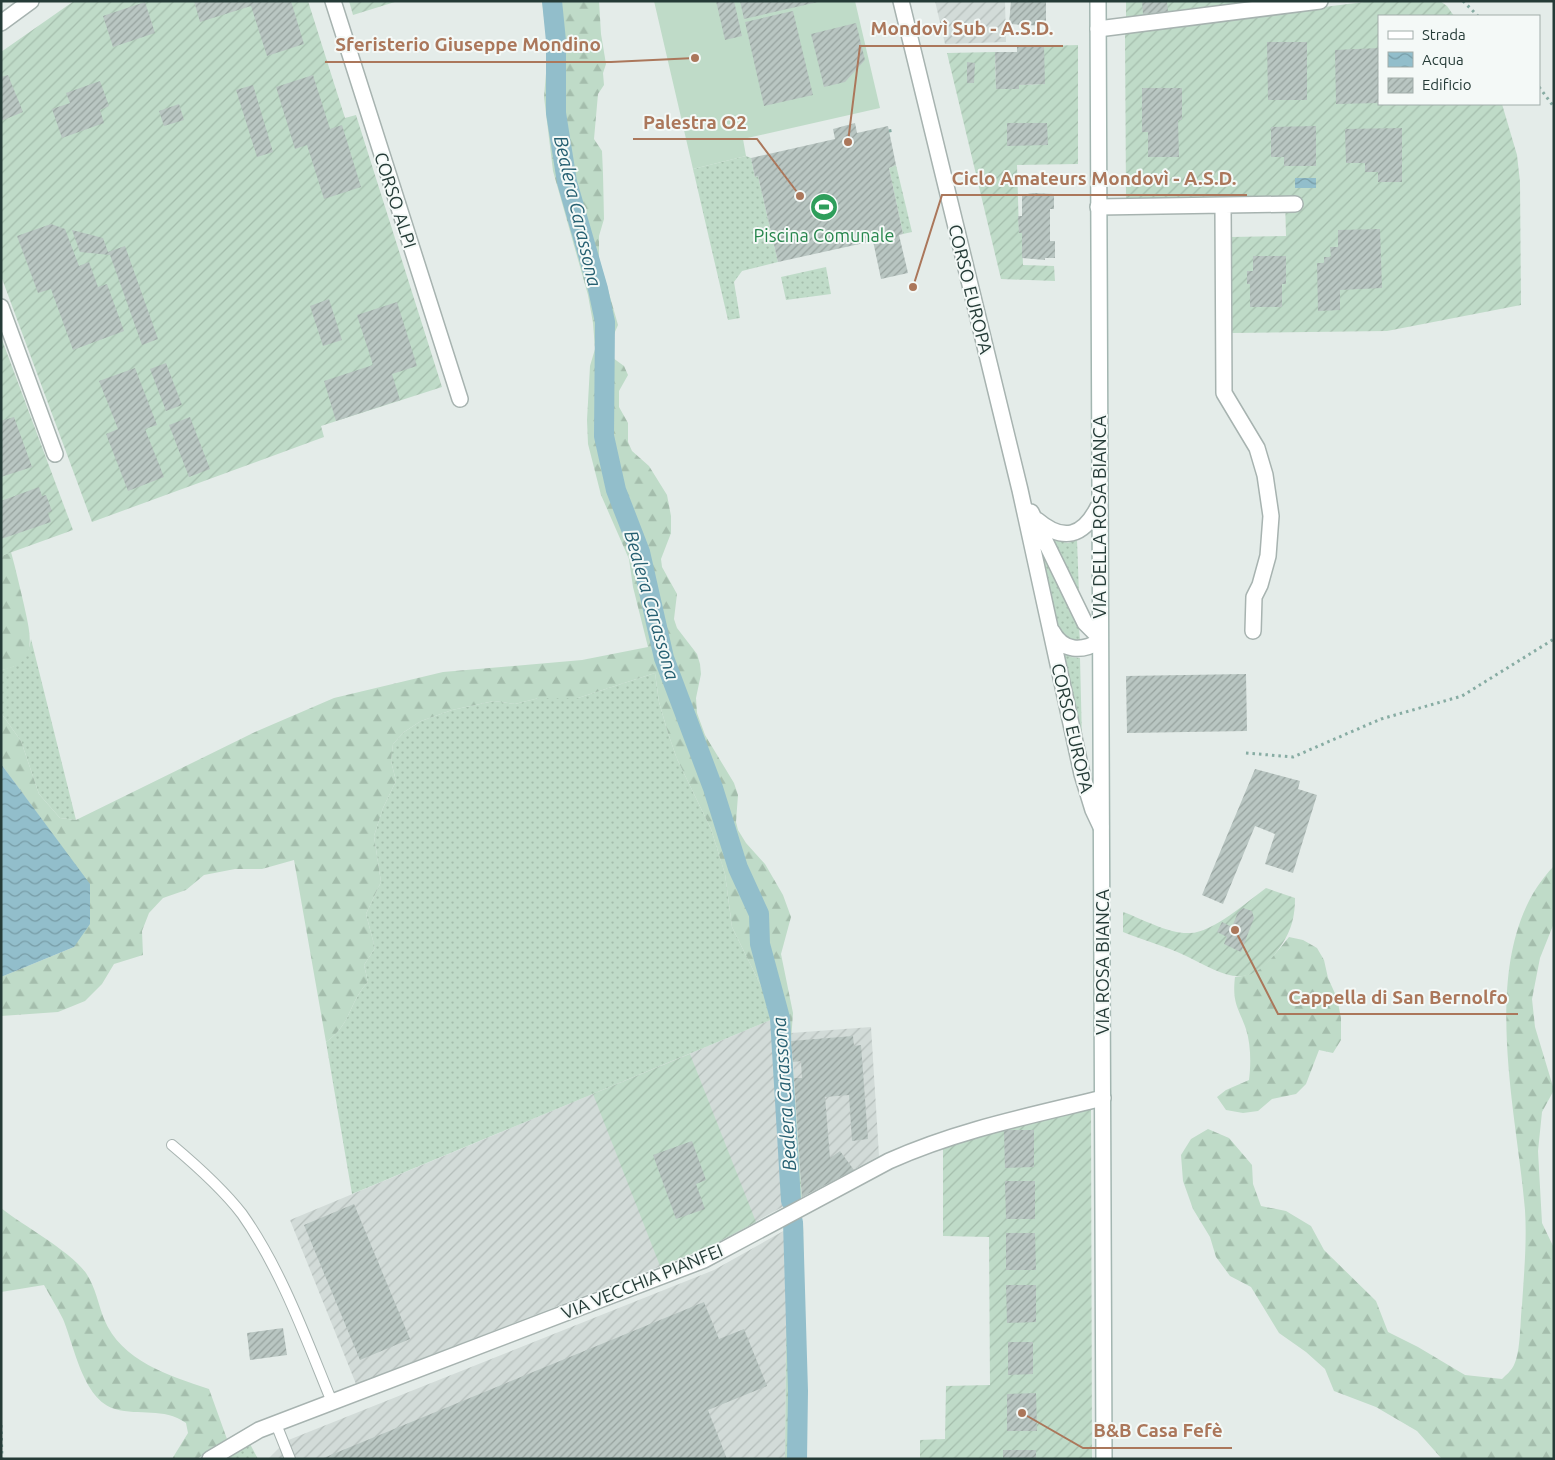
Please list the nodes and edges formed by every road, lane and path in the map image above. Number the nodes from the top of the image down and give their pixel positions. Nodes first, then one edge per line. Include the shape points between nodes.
1 (32, 1) edge
2 (333, 1) edge
3 (901, 1) edge
4 (1098, 1) edge
5 (1320, 1) edge
6 (1463, 1) edge
7 (1477, 15) edge
8 (1, 23) edge
9 (1098, 29) junction
10 (1540, 88) edge
11 (1554, 107) edge
12 (894, 130) dead end
13 (889, 131) dead end
14 (1295, 204) dead end
15 (1223, 206) junction
16 (1098, 207) junction
17 (1, 307) edge
18 (460, 399) dead end
19 (56, 454) dead end
20 (1020, 490) junction
21 (1098, 507) junction
22 (1035, 519) junction
23 (1050, 628) junction
24 (1253, 631) dead end
25 (1554, 639) edge
26 (1100, 640) junction
27 (1246, 753) dead end
28 (1101, 827) junction
29 (1103, 1098) junction
30 (172, 1145) dead end
31 (332, 1402) junction
32 (276, 1424) junction
33 (1, 1425) edge
34 (2, 1459) edge
35 (210, 1459) edge
36 (290, 1459) edge
37 (1104, 1459) edge

1 - 8 street
2 - 18 street, CORSO ALPI
3 - 20 street, CORSO EUROPA
4 - 9 street, VIA DELLA ROSA BIANCA
5 - 9 street
6 - 7 path
9 - 16 street, VIA DELLA ROSA BIANCA
10 - 11 path
12 - 13 path
14 - 15 street
15 - 16 street
15 - 24 street via 1224,392 1250,434 1262,462 1271,516 1268,556 1254,597
16 - 21 street, VIA DELLA ROSA BIANCA
17 - 19 street
20 - 22 street, CORSO EUROPA
20 - 23 street, CORSO EUROPA
21 - 22 street, CORSO EUROPA via 1089,524 1071,533 1048,530
21 - 26 street, VIA DELLA ROSA BIANCA
22 - 26 street, CORSO EUROPA via 1085,623
23 - 26 street, CORSO EUROPA via 1060,643 1074,649 1091,647
23 - 28 street, CORSO EUROPA via 1087,794
25 - 27 path via 1462,696 1381,719 1293,757
26 - 28 street, VIA DELLA ROSA BIANCA
28 - 29 street, VIA ROSA BIANCA
29 - 31 street, VIA VECCHIA PIANFEI via 952,1135 920,1147 704,1260
29 - 37 street, VIA ROSA BIANCA
30 - 31 lane via 209,1177 241,1214 263,1248 290,1301
31 - 32 street, VIA VECCHIA PIANFEI
32 - 35 street, VIA VECCHIA PIANFEI via 244,1438
32 - 36 lane
33 - 34 path

